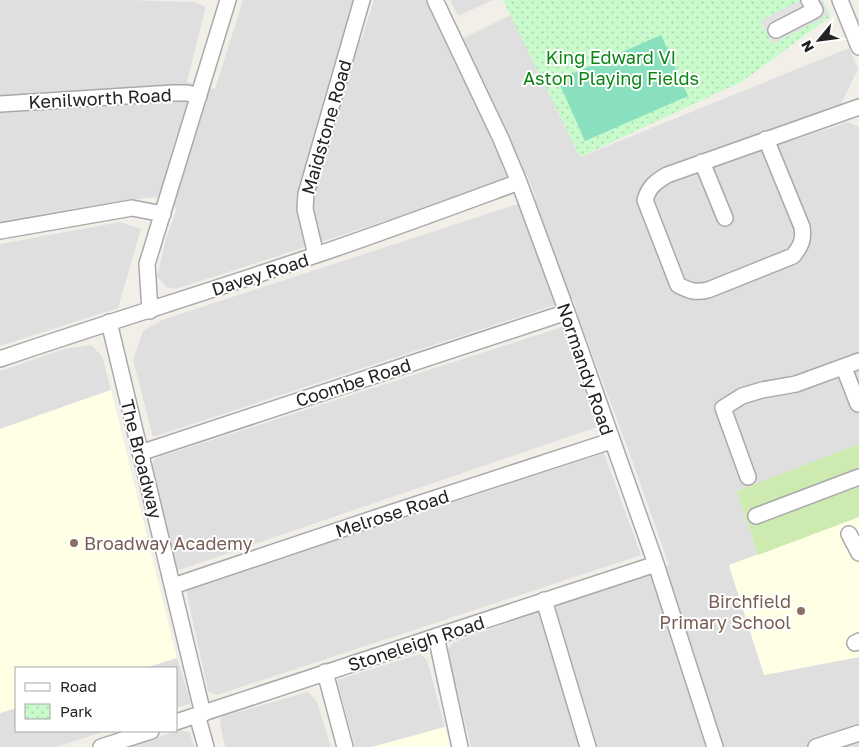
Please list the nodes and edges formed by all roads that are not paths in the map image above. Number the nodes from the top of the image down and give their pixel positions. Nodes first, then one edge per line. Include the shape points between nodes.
1 (228, 0) edge
2 (362, 0) edge
3 (435, 0) edge
4 (809, 0) edge
5 (840, 0) edge
6 (776, 30) dead end
7 (859, 47) edge
8 (199, 96) junction
9 (0, 104) edge
10 (859, 107) edge
11 (766, 139) junction
12 (702, 162) junction
13 (519, 182) junction
14 (163, 214) junction
15 (725, 218) dead end
16 (0, 231) edge
17 (316, 255) junction
18 (150, 311) junction
19 (567, 312) junction
20 (109, 322) junction
21 (0, 359) edge
22 (859, 361) edge
23 (844, 368) junction
24 (858, 404) edge
25 (611, 441) junction
26 (140, 453) junction
27 (748, 476) dead end
28 (859, 477) edge
29 (756, 516) dead end
30 (849, 534) dead end
31 (859, 553) edge
32 (656, 564) junction
33 (173, 586) junction
34 (544, 600) junction
35 (436, 636) junction
36 (325, 672) junction
37 (200, 715) junction
38 (178, 721) edge
39 (147, 732) edge
40 (859, 733) edge
41 (100, 747) edge
42 (206, 747) edge
43 (345, 747) edge
44 (460, 747) edge
45 (588, 747) edge
46 (715, 747) edge
47 (816, 747) edge

1 - 8 street
2 - 17 street, Maidstone Road via 306,194 305,209
3 - 13 street, Normandy Road
4 - 6 street via 815,10
5 - 7 street
8 - 9 street, Kenilworth Road via 173,93
8 - 14 street
10 - 11 street
11 - 12 street
11 - 12 street via 802,228 801,246 793,256 696,293 678,285 645,200 654,183
12 - 15 street
13 - 17 street, Davey Road
13 - 19 street, Normandy Road
14 - 16 street via 132,208
14 - 18 street via 147,264
17 - 18 street, Davey Road
18 - 20 street, Davey Road
19 - 25 street, Normandy Road
19 - 26 street, Coombe Road
20 - 21 street, Davey Road
20 - 26 street, The Broadway
22 - 23 street
23 - 24 street
23 - 27 street via 796,384 720,401
25 - 32 street, Normandy Road
25 - 33 street, Melrose Road
26 - 33 street, The Broadway
28 - 29 street
30 - 31 street
32 - 34 street, Stoneleigh Road
32 - 46 street, Normandy Road
33 - 37 street, The Broadway
34 - 35 street, Stoneleigh Road
34 - 45 street
35 - 36 street, Stoneleigh Road
35 - 44 street
36 - 37 street, Stoneleigh Road
36 - 43 street
37 - 38 street, Stoneleigh Road
37 - 42 street, The Broadway
39 - 41 street
40 - 47 street

